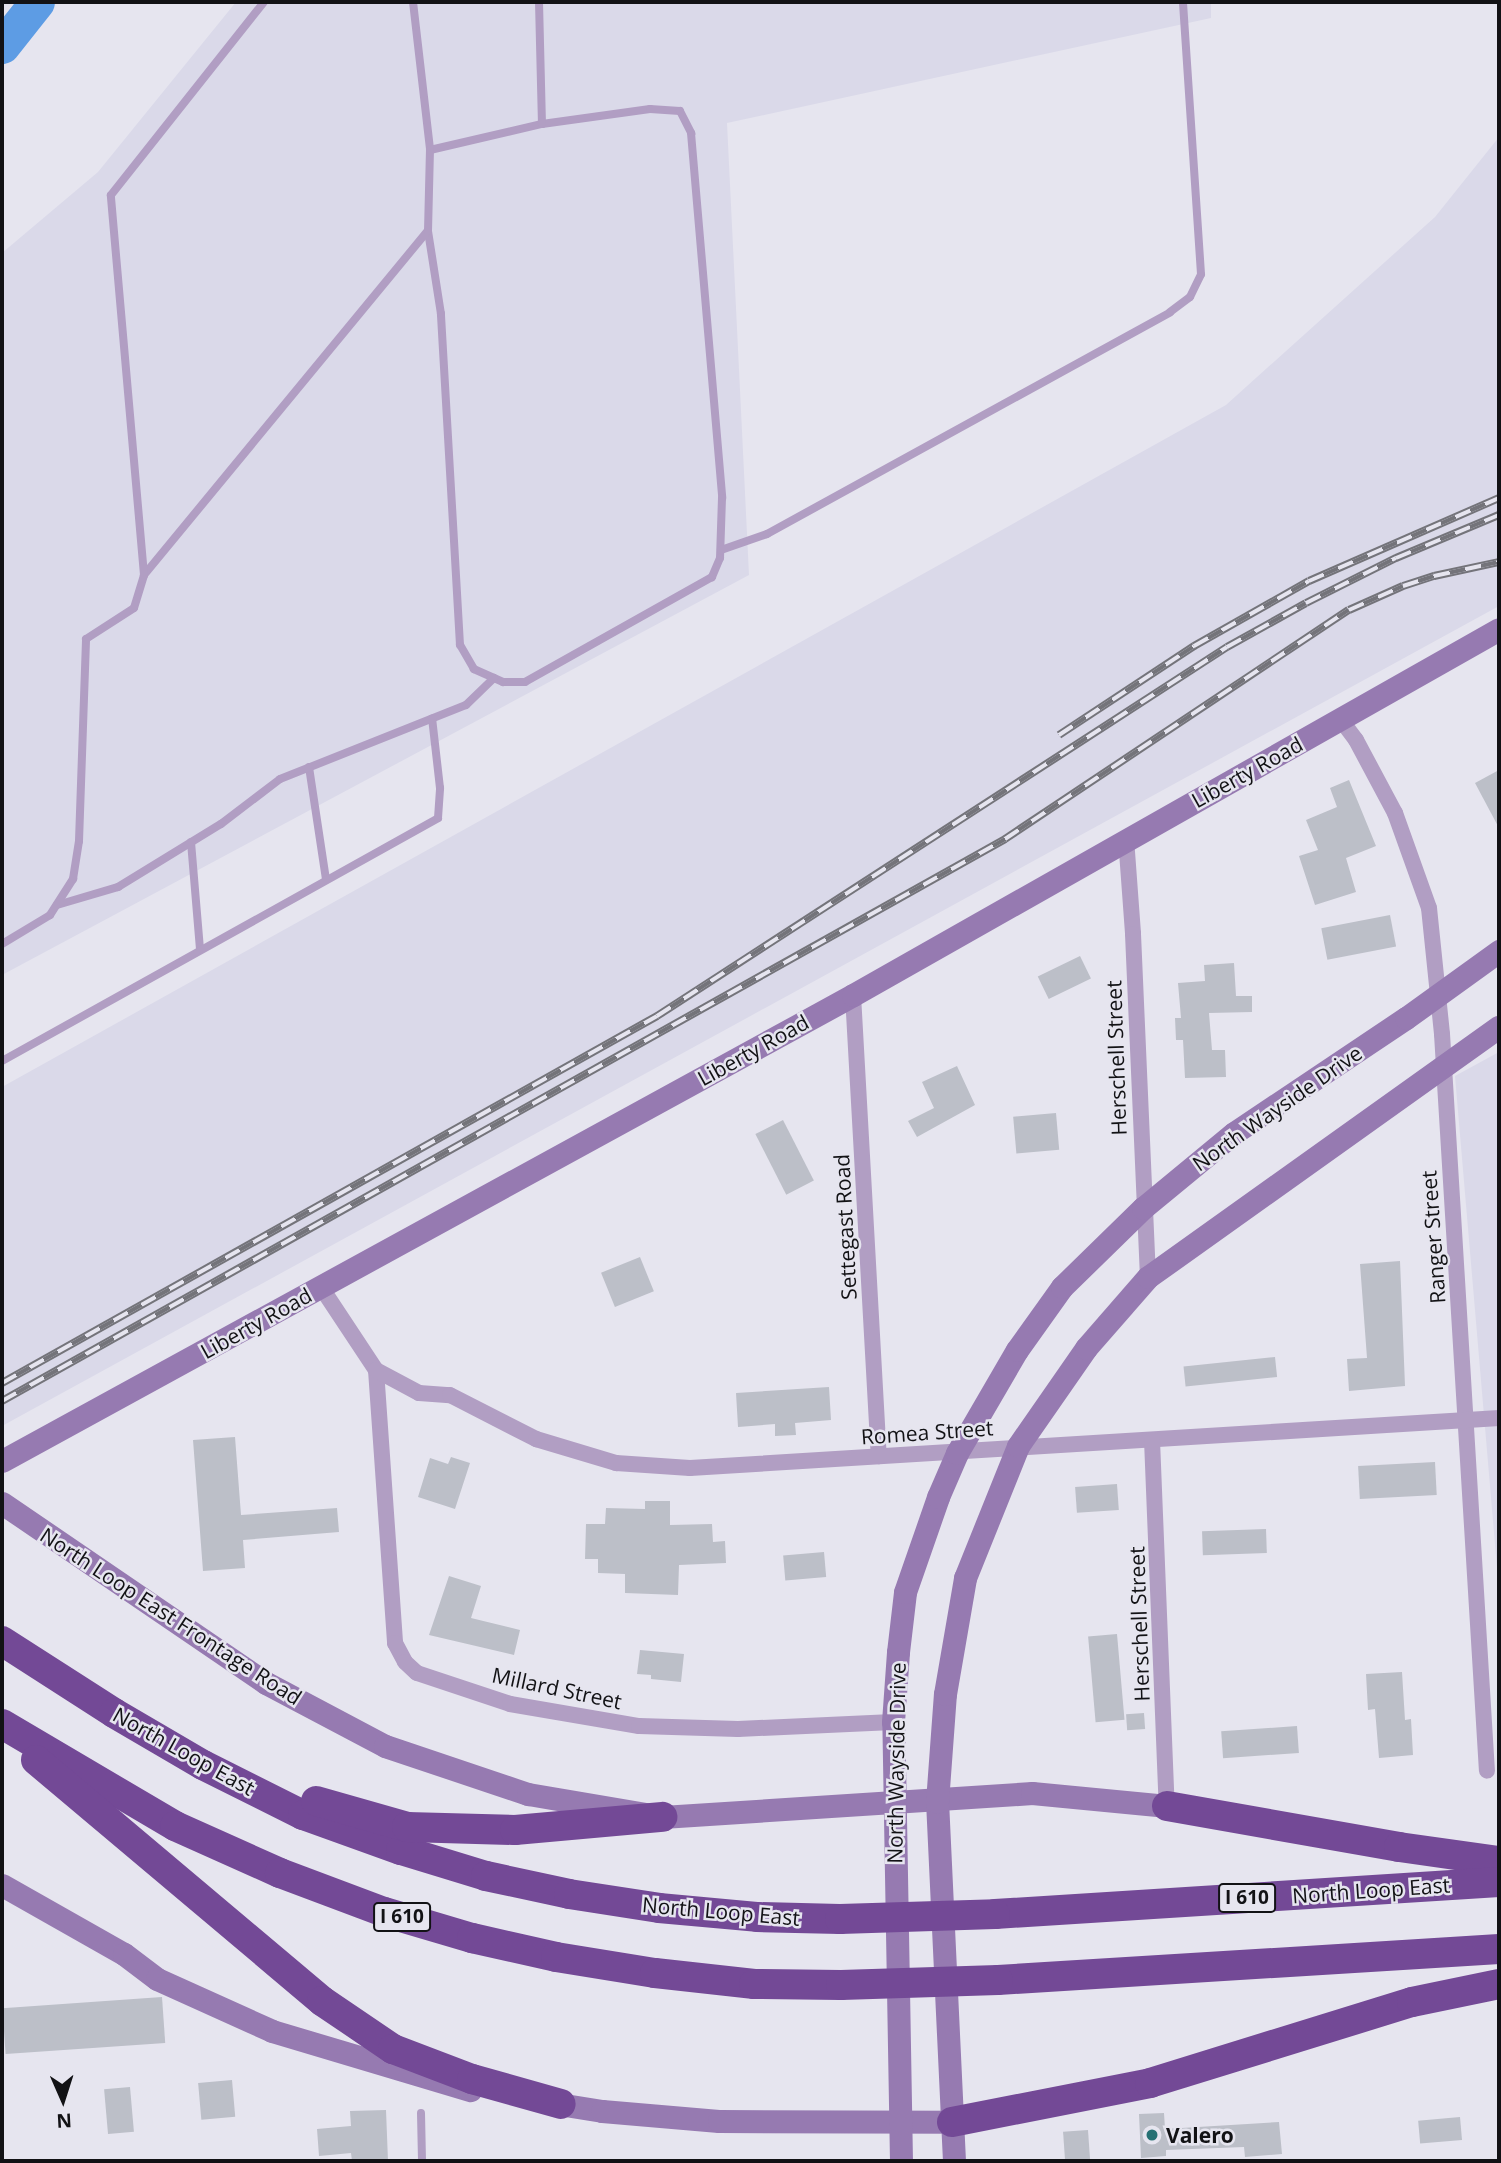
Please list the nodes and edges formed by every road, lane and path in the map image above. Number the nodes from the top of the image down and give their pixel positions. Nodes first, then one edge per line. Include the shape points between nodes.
1 (264, 2) edge
2 (413, 2) edge
3 (539, 2) edge
4 (1183, 2) edge
5 (542, 124) junction
6 (430, 150) junction
7 (428, 231) junction
8 (721, 550) junction
9 (144, 575) junction
10 (1499, 629) edge
11 (494, 678) junction
12 (432, 718) junction
13 (1341, 720) junction
14 (309, 767) junction
15 (1126, 838) junction
16 (191, 842) junction
17 (326, 879) junction
18 (57, 905) junction
19 (2, 944) edge
20 (200, 950) junction
21 (1499, 951) edge
22 (1438, 994) junction
23 (853, 995) junction
24 (1499, 1027) edge
25 (2, 1062) edge
26 (1443, 1066) junction
27 (1143, 1208) junction
28 (1148, 1277) junction
29 (321, 1287) junction
30 (376, 1370) junction
31 (1499, 1418) edge
32 (1464, 1421) junction
33 (1152, 1440) junction
34 (1018, 1446) junction
35 (957, 1453) junction
36 (879, 1456) junction
37 (2, 1461) edge
38 (2, 1503) edge
39 (2, 1641) edge
40 (1491, 1678) edge
41 (893, 1722) junction
42 (2, 1727) edge
43 (203, 1765) junction
44 (1487, 1771) dead end
45 (937, 1802) junction
46 (893, 1803) junction
47 (1167, 1806) junction
48 (662, 1817) junction
49 (1499, 1861) edge
50 (1499, 1882) edge
51 (2, 1885) edge
52 (1499, 1949) edge
53 (1499, 1984) edge
54 (561, 2104) junction
55 (421, 2113) dead end
56 (899, 2122) junction
57 (952, 2122) junction
58 (422, 2161) edge
59 (901, 2161) edge
60 (954, 2161) edge

1 - 9 lane via 111,195
2 - 6 lane
3 - 5 lane
4 - 8 lane via 1201,274 1190,297 1158,319 767,534
5 - 6 lane
5 - 8 lane via 650,108 680,111 691,133 722,498
6 - 7 lane
7 - 9 lane
7 - 11 lane via 441,314 460,645 474,668
8 - 11 lane via 712,577 701,584 525,682
9 - 18 lane via 134,608 86,639 79,841 73,879
10 - 13 main road, Liberty Road
11 - 12 lane via 466,705
12 - 14 lane
12 - 17 lane via 440,788 438,818
13 - 15 main road, Liberty Road
13 - 22 street, Ranger Street via 1395,813 1429,908
14 - 16 lane via 280,779
14 - 17 lane
15 - 23 main road, Liberty Road
15 - 27 street, Herschell Street
16 - 18 lane via 118,887
16 - 20 lane
17 - 20 lane
18 - 19 lane via 50,915
20 - 25 lane
21 - 22 main road, North Wayside Drive
22 - 26 street, Ranger Street
22 - 27 main road, North Wayside Drive via 1234,1133
23 - 29 main road, Liberty Road
23 - 36 street, Settegast Road
24 - 26 main road, North Wayside Drive
26 - 28 main road, North Wayside Drive
26 - 32 street, Ranger Street
27 - 28 street, Herschell Street
27 - 35 main road, North Wayside Drive via 1062,1287 1017,1350
28 - 34 main road, North Wayside Drive via 1086,1348
29 - 30 street, Millard Street
29 - 37 main road, Liberty Road
30 - 36 street, Romea Street via 419,1392 450,1395 536,1439 616,1463 690,1468
30 - 41 street, Millard Street via 395,1643 417,1673 510,1704 639,1726 738,1730
31 - 32 street, Romea Street
32 - 33 street, Romea Street
32 - 40 street, Ranger Street via 1479,1658
33 - 34 street, Romea Street
33 - 47 street, Herschell Street
34 - 35 street, Romea Street
34 - 45 main road, North Wayside Drive via 964,1578 945,1693
35 - 36 street, Romea Street
35 - 41 main road, North Wayside Drive via 905,1592
38 - 48 main road, North Loop East Frontage Road via 266,1683 385,1746 528,1794
39 - 43 highway, North Loop East / I 610
40 - 44 street, Ranger Street
41 - 46 main road, North Wayside Drive
42 - 52 highway, I 610, bridge via 175,1826 280,1873 384,1912 472,1938 642,1971 754,1984 841,1985 998,1980
42 - 54 highway via 97,1814 322,2001 393,2049 472,2079
43 - 48 highway via 407,1827 515,1829
43 - 50 highway, North Loop East / I 610, bridge via 303,1815 486,1875 659,1908 757,1917 995,1914
45 - 46 main road, North Loop East Frontage Road
45 - 47 main road, North Loop East Frontage Road via 1032,1794
45 - 57 main road, North Wayside Drive
46 - 48 main road, North Loop East Frontage Road
46 - 56 main road, North Wayside Drive
47 - 49 highway
51 - 54 main road via 124,1954 157,1979 272,2031 438,2083
53 - 57 highway via 1412,2002 1150,2082
54 - 56 main road via 719,2121
55 - 58 lane
56 - 57 main road
56 - 59 main road, North Wayside Drive
57 - 60 main road, North Wayside Drive

